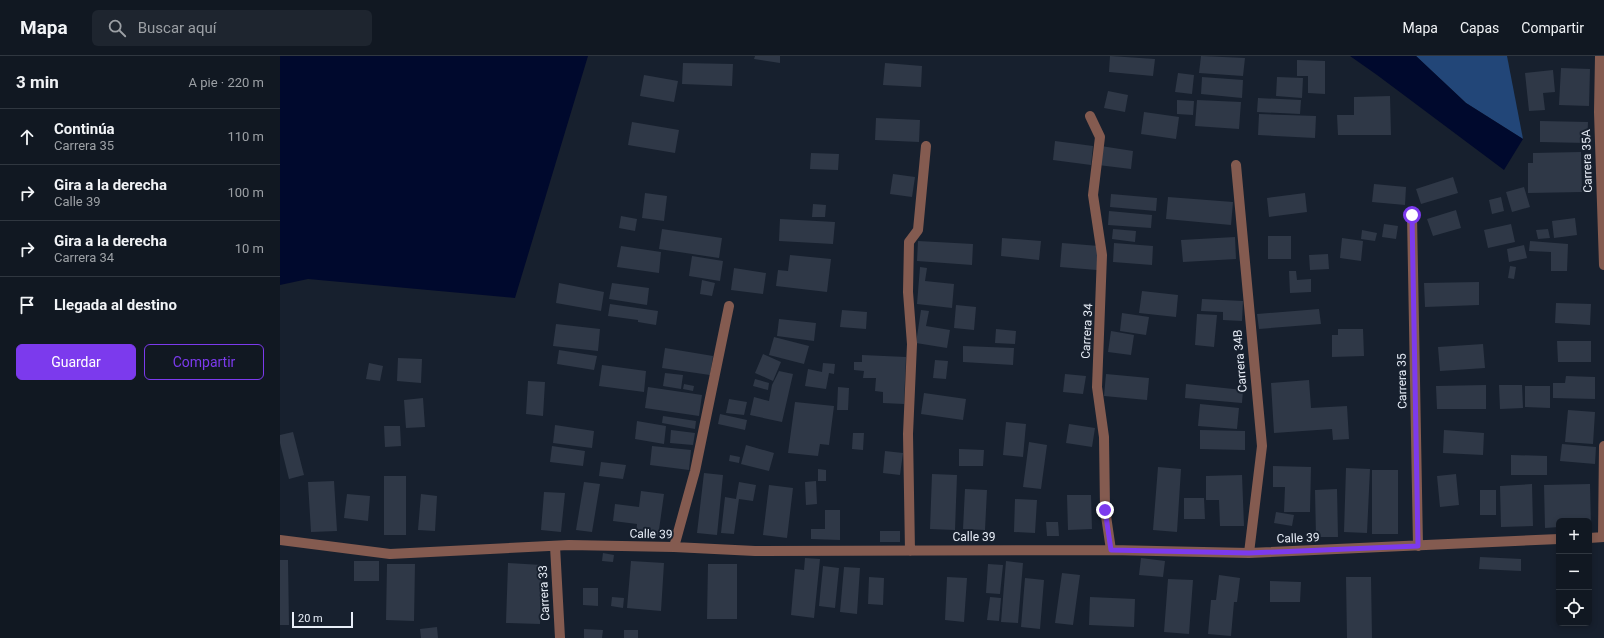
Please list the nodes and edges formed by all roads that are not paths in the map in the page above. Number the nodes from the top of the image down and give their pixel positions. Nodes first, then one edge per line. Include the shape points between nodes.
1 (1600, 56) edge
2 (1090, 116) dead end
3 (926, 146) dead end
4 (1236, 165) dead end
5 (1412, 215) dead end
6 (1604, 265) edge
7 (729, 306) dead end
8 (1604, 446) edge
9 (1604, 537) edge
10 (1592, 538) edge
11 (1556, 539) edge
12 (280, 540) edge
13 (555, 546) junction
14 (1418, 546) junction
15 (674, 547) junction
16 (1111, 550) junction
17 (910, 551) junction
18 (1249, 553) junction
19 (560, 638) edge

1 - 6 street, Carrera 35A via 1599,112
2 - 16 street, Carrera 34 via 1100,137 1094,195 1102,255 1097,387 1104,437 1105,510
3 - 17 street via 918,230 909,242 908,292 912,344 908,434
4 - 18 street, Carrera 34B via 1262,446
5 - 14 street, Carrera 35
7 - 15 street via 695,471
8 - 9 street
9 - 10 street
11 - 14 street, Calle 39
12 - 13 street, Calle 39 via 390,554
13 - 15 street, Calle 39
13 - 19 street, Carrera 33
14 - 18 street, Calle 39
15 - 17 street, Calle 39 via 755,551
16 - 17 street, Calle 39
16 - 18 street, Calle 39

